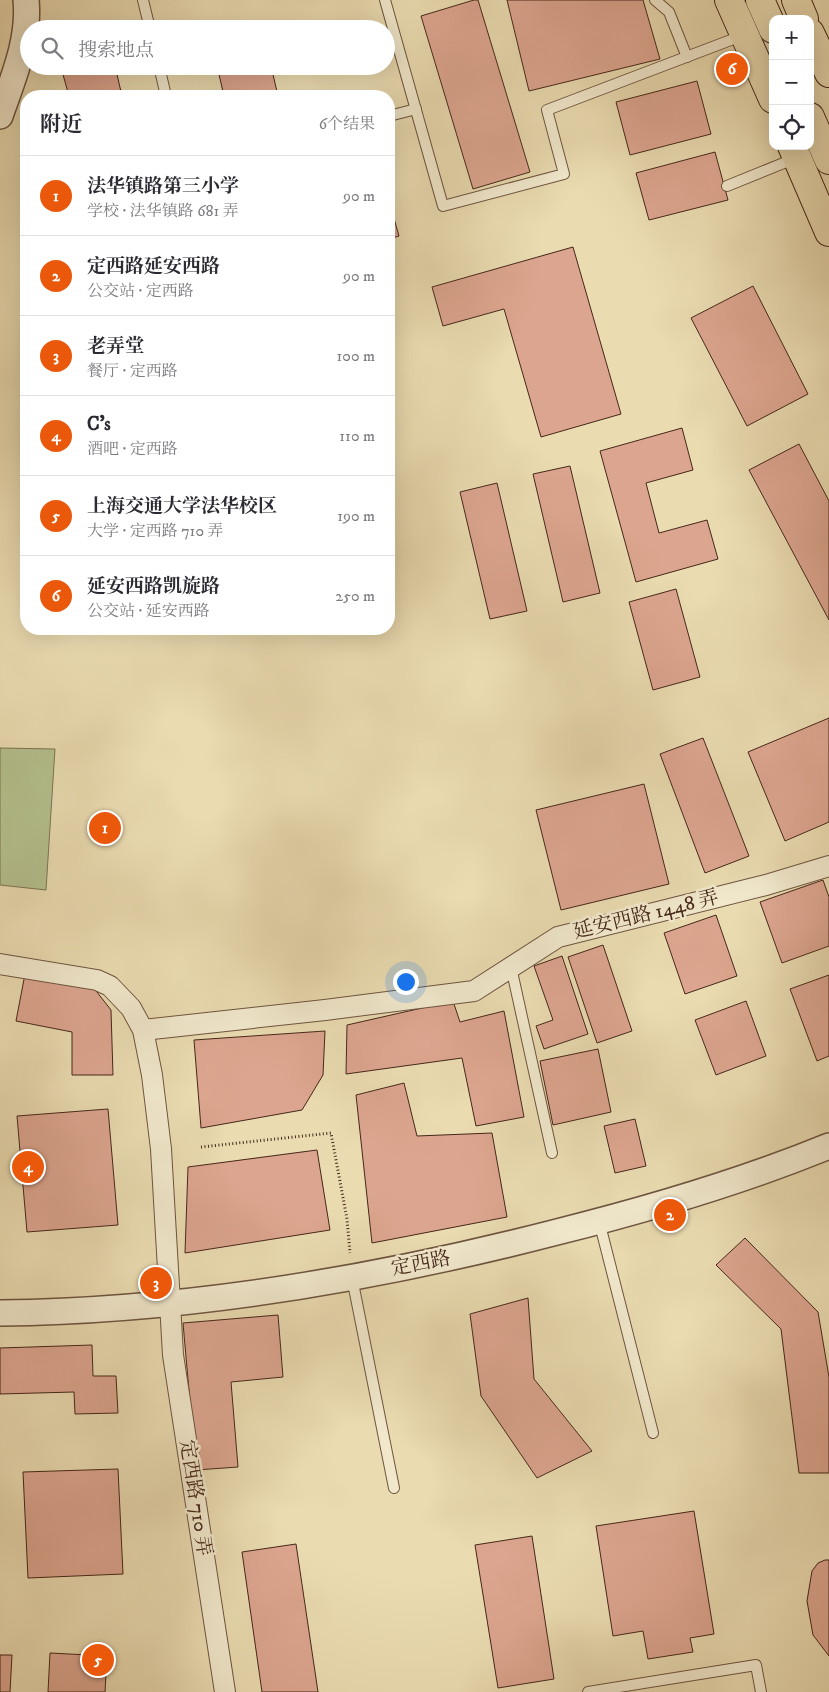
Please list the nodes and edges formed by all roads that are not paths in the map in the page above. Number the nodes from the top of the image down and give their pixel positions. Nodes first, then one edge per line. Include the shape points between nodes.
1 (26, 0) edge
2 (143, 0) edge
3 (385, 0) edge
4 (655, 0) edge
5 (729, 0) edge
6 (760, 0) edge
7 (798, 0) edge
8 (804, 15) edge
9 (26, 20) edge
10 (148, 20) edge
11 (391, 20) edge
12 (769, 20) edge
13 (814, 33) edge
14 (395, 35) edge
15 (744, 35) junction
16 (814, 41) edge
17 (20, 56) edge
18 (687, 57) junction
19 (829, 66) edge
20 (829, 73) edge
21 (161, 75) edge
22 (165, 90) edge
23 (769, 90) edge
24 (416, 109) junction
25 (395, 114) edge
26 (0, 116) edge
27 (814, 126) edge
28 (795, 152) edge
29 (829, 160) edge
30 (727, 186) dead end
31 (829, 232) edge
32 (829, 866) edge
33 (0, 964) edge
34 (511, 967) junction
35 (143, 1030) junction
36 (829, 1146) edge
37 (552, 1153) dead end
38 (599, 1221) junction
39 (352, 1278) junction
40 (169, 1304) junction
41 (0, 1313) edge
42 (653, 1433) dead end
43 (394, 1488) dead end
44 (225, 1692) edge
45 (592, 1692) edge
46 (761, 1692) edge

1 - 9 street
2 - 10 lane
3 - 11 lane
4 - 18 lane via 669,12
5 - 15 main road
6 - 12 main road
7 - 8 main road
13 - 19 main road
14 - 24 lane
15 - 18 lane
15 - 23 main road
16 - 20 main road
17 - 26 street
18 - 24 lane via 547,110 564,174 443,206
21 - 22 lane
24 - 25 lane
27 - 29 main road
28 - 30 lane
28 - 31 main road
32 - 34 street, 延安西路 1448 弄 via 558,937
33 - 35 street via 97,980 121,995
34 - 35 street, 延安西路 1448 弄 via 474,991
34 - 37 lane
35 - 40 street, 定西路 710 弄 via 160,1139
36 - 38 street, 定西路 via 665,1204
38 - 39 street, 定西路 via 483,1251
38 - 42 lane
39 - 40 street, 定西路
39 - 43 lane
40 - 41 street, 定西路 via 85,1311
40 - 44 street, 定西路 710 弄 via 173,1355
45 - 46 lane via 756,1665

